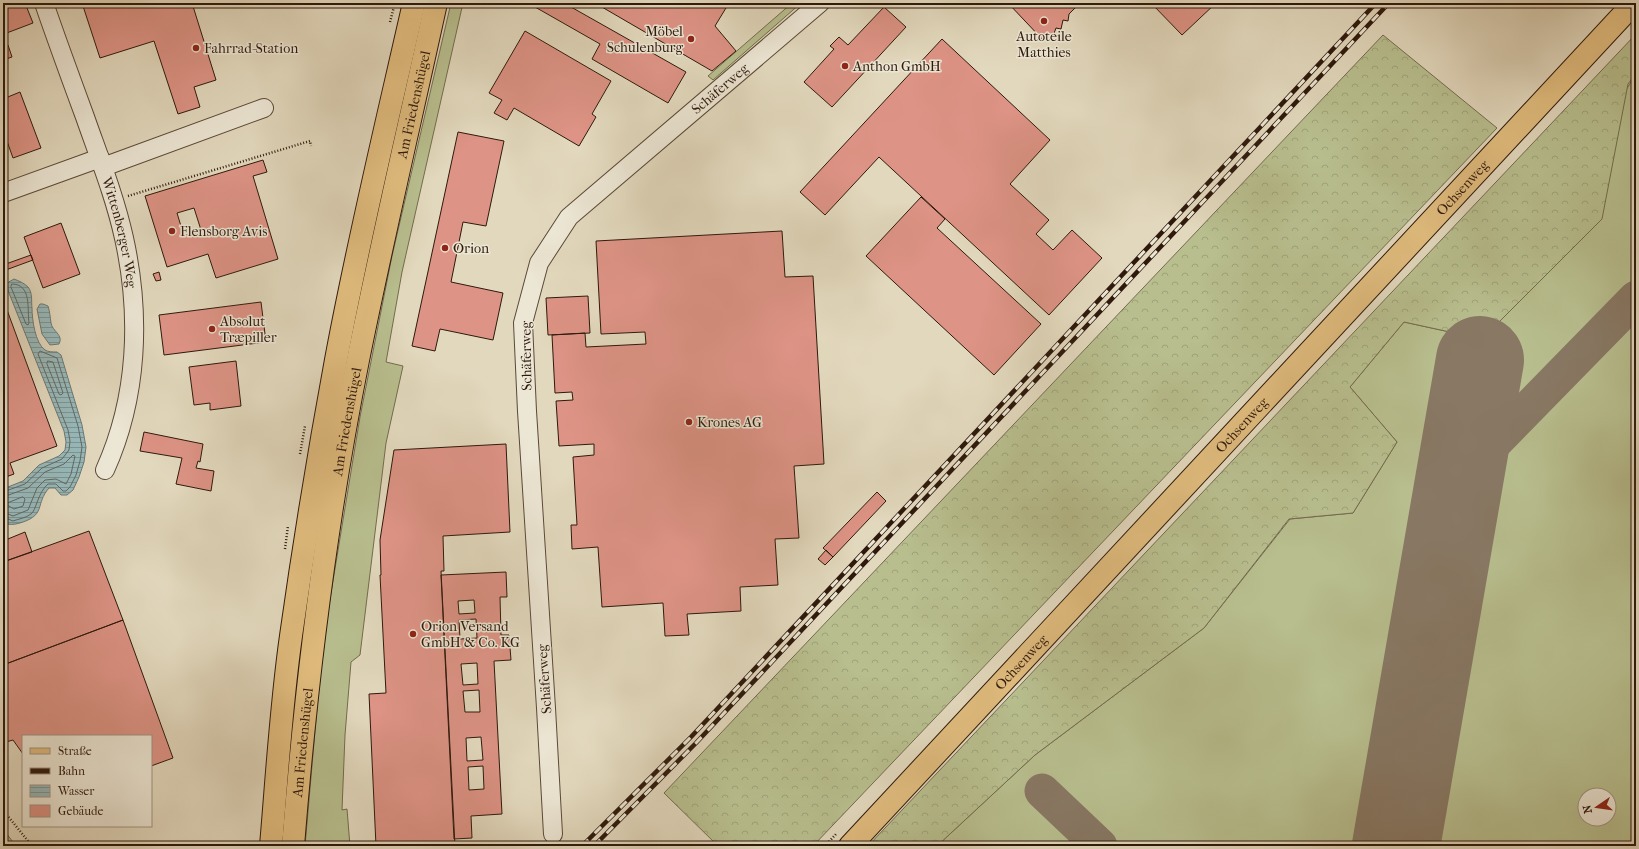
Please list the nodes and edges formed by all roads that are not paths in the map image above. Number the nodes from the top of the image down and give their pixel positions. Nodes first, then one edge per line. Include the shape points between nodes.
1 (44, 3) edge
2 (414, 3) edge
3 (436, 3) edge
4 (819, 3) edge
5 (1634, 3) edge
6 (264, 108) dead end
7 (101, 162) junction
8 (3, 194) edge
9 (105, 470) dead end
10 (553, 834) dead end
11 (271, 846) edge
12 (293, 846) edge
13 (850, 846) edge

1 - 7 street, Wittenberger Weg
2 - 11 main road, Am Friedenshügel via 356,262 318,465 291,638 278,752
3 - 12 main road, Am Friedenshügel via 358,362 340,466 314,632
4 - 10 street, Schäferweg via 569,217 539,263 523,323
5 - 13 main road, Ochsenweg
6 - 7 street
7 - 8 street
7 - 9 street, Wittenberger Weg via 124,238 131,279 134,329 132,378 121,426

